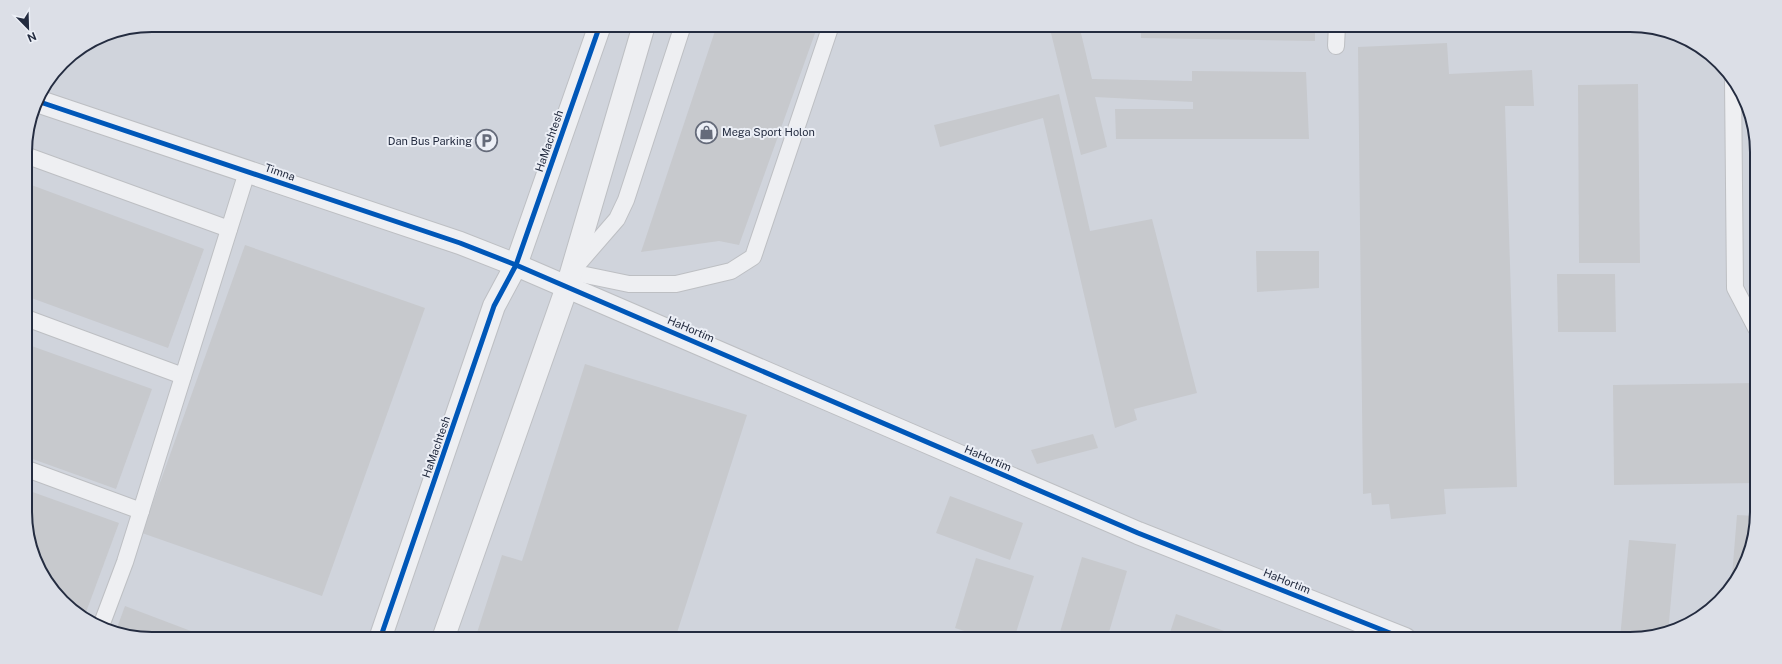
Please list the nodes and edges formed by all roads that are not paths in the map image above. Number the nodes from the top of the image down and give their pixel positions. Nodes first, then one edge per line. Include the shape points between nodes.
1 (598, 32) edge
2 (642, 32) edge
3 (681, 32) edge
4 (829, 32) edge
5 (1337, 32) edge
6 (1336, 46) dead end
7 (1733, 91) edge
8 (42, 103) edge
9 (32, 158) edge
10 (247, 172) junction
11 (229, 229) junction
12 (516, 265) junction
13 (569, 280) junction
14 (1750, 317) edge
15 (32, 320) edge
16 (183, 376) junction
17 (32, 472) edge
18 (141, 510) junction
19 (103, 622) edge
20 (382, 632) edge
21 (445, 632) edge
22 (1387, 632) edge

1 - 12 street, HaMachtesh
2 - 13 street
3 - 13 lane via 626,200 617,219
4 - 13 lane via 753,257 731,271 676,284
5 - 6 lane
7 - 14 lane via 1735,288
8 - 10 street, Timna
9 - 11 lane
10 - 11 lane
10 - 12 street, Timna via 460,243
11 - 16 lane
12 - 13 street
12 - 20 street, HaMachtesh via 494,306
13 - 21 street
13 - 22 street, HaHortim via 1138,533
15 - 16 lane
16 - 18 lane
17 - 18 lane
18 - 19 lane

